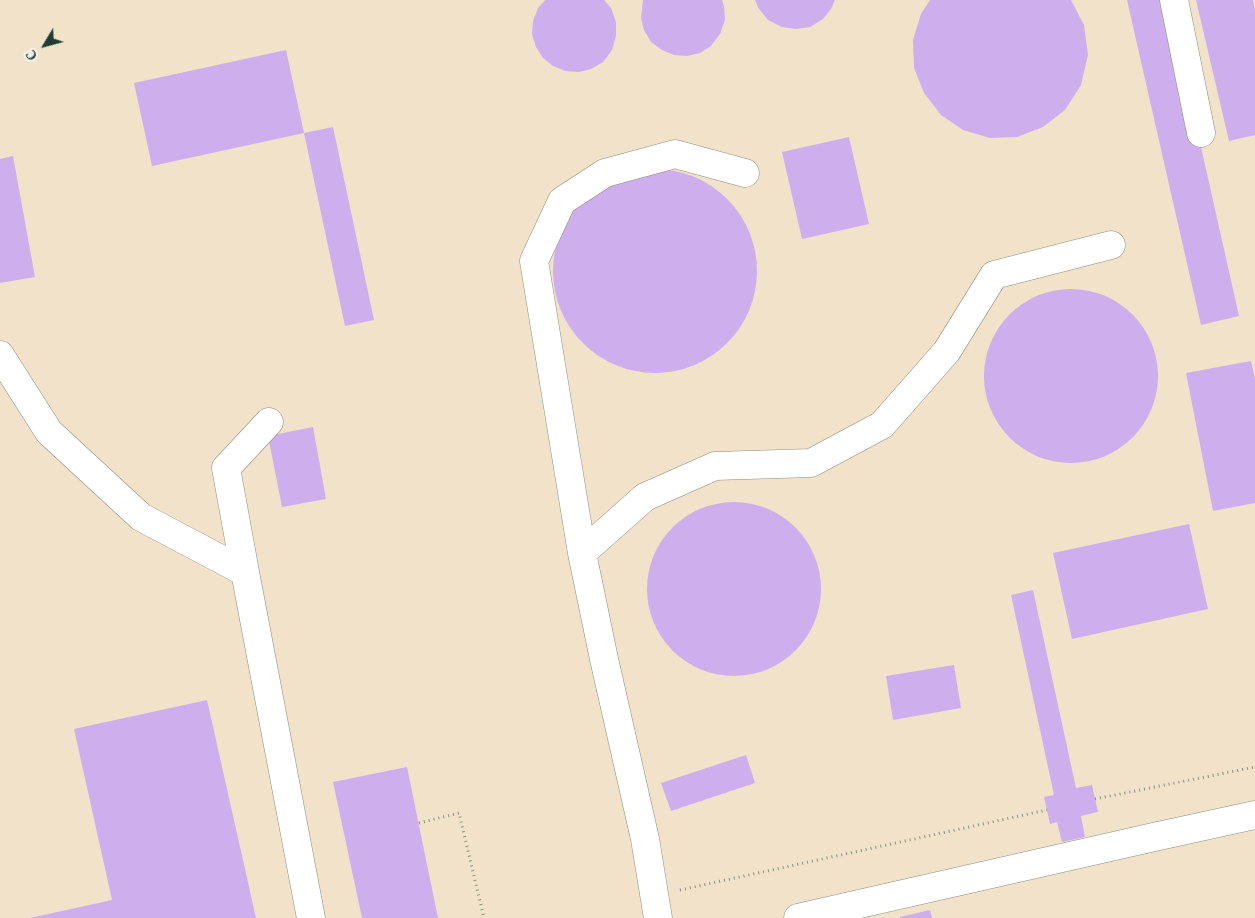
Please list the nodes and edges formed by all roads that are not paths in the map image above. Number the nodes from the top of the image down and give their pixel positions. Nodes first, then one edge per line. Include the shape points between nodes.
1 (1174, 0) edge
2 (1202, 133) dead end
3 (745, 172) dead end
4 (1111, 245) dead end
5 (0, 355) edge
6 (270, 422) dead end
7 (582, 553) junction
8 (245, 572) junction
9 (1255, 815) edge
10 (657, 912) edge
11 (311, 918) edge
12 (798, 918) edge

1 - 2 lane
3 - 7 lane via 676,154 606,173 562,201 534,261
4 - 7 lane via 994,275 947,351 882,426 811,463 715,466 645,497
5 - 8 lane via 49,432 141,517
6 - 8 lane via 226,468
7 - 10 lane via 645,839
8 - 11 lane
9 - 12 lane

